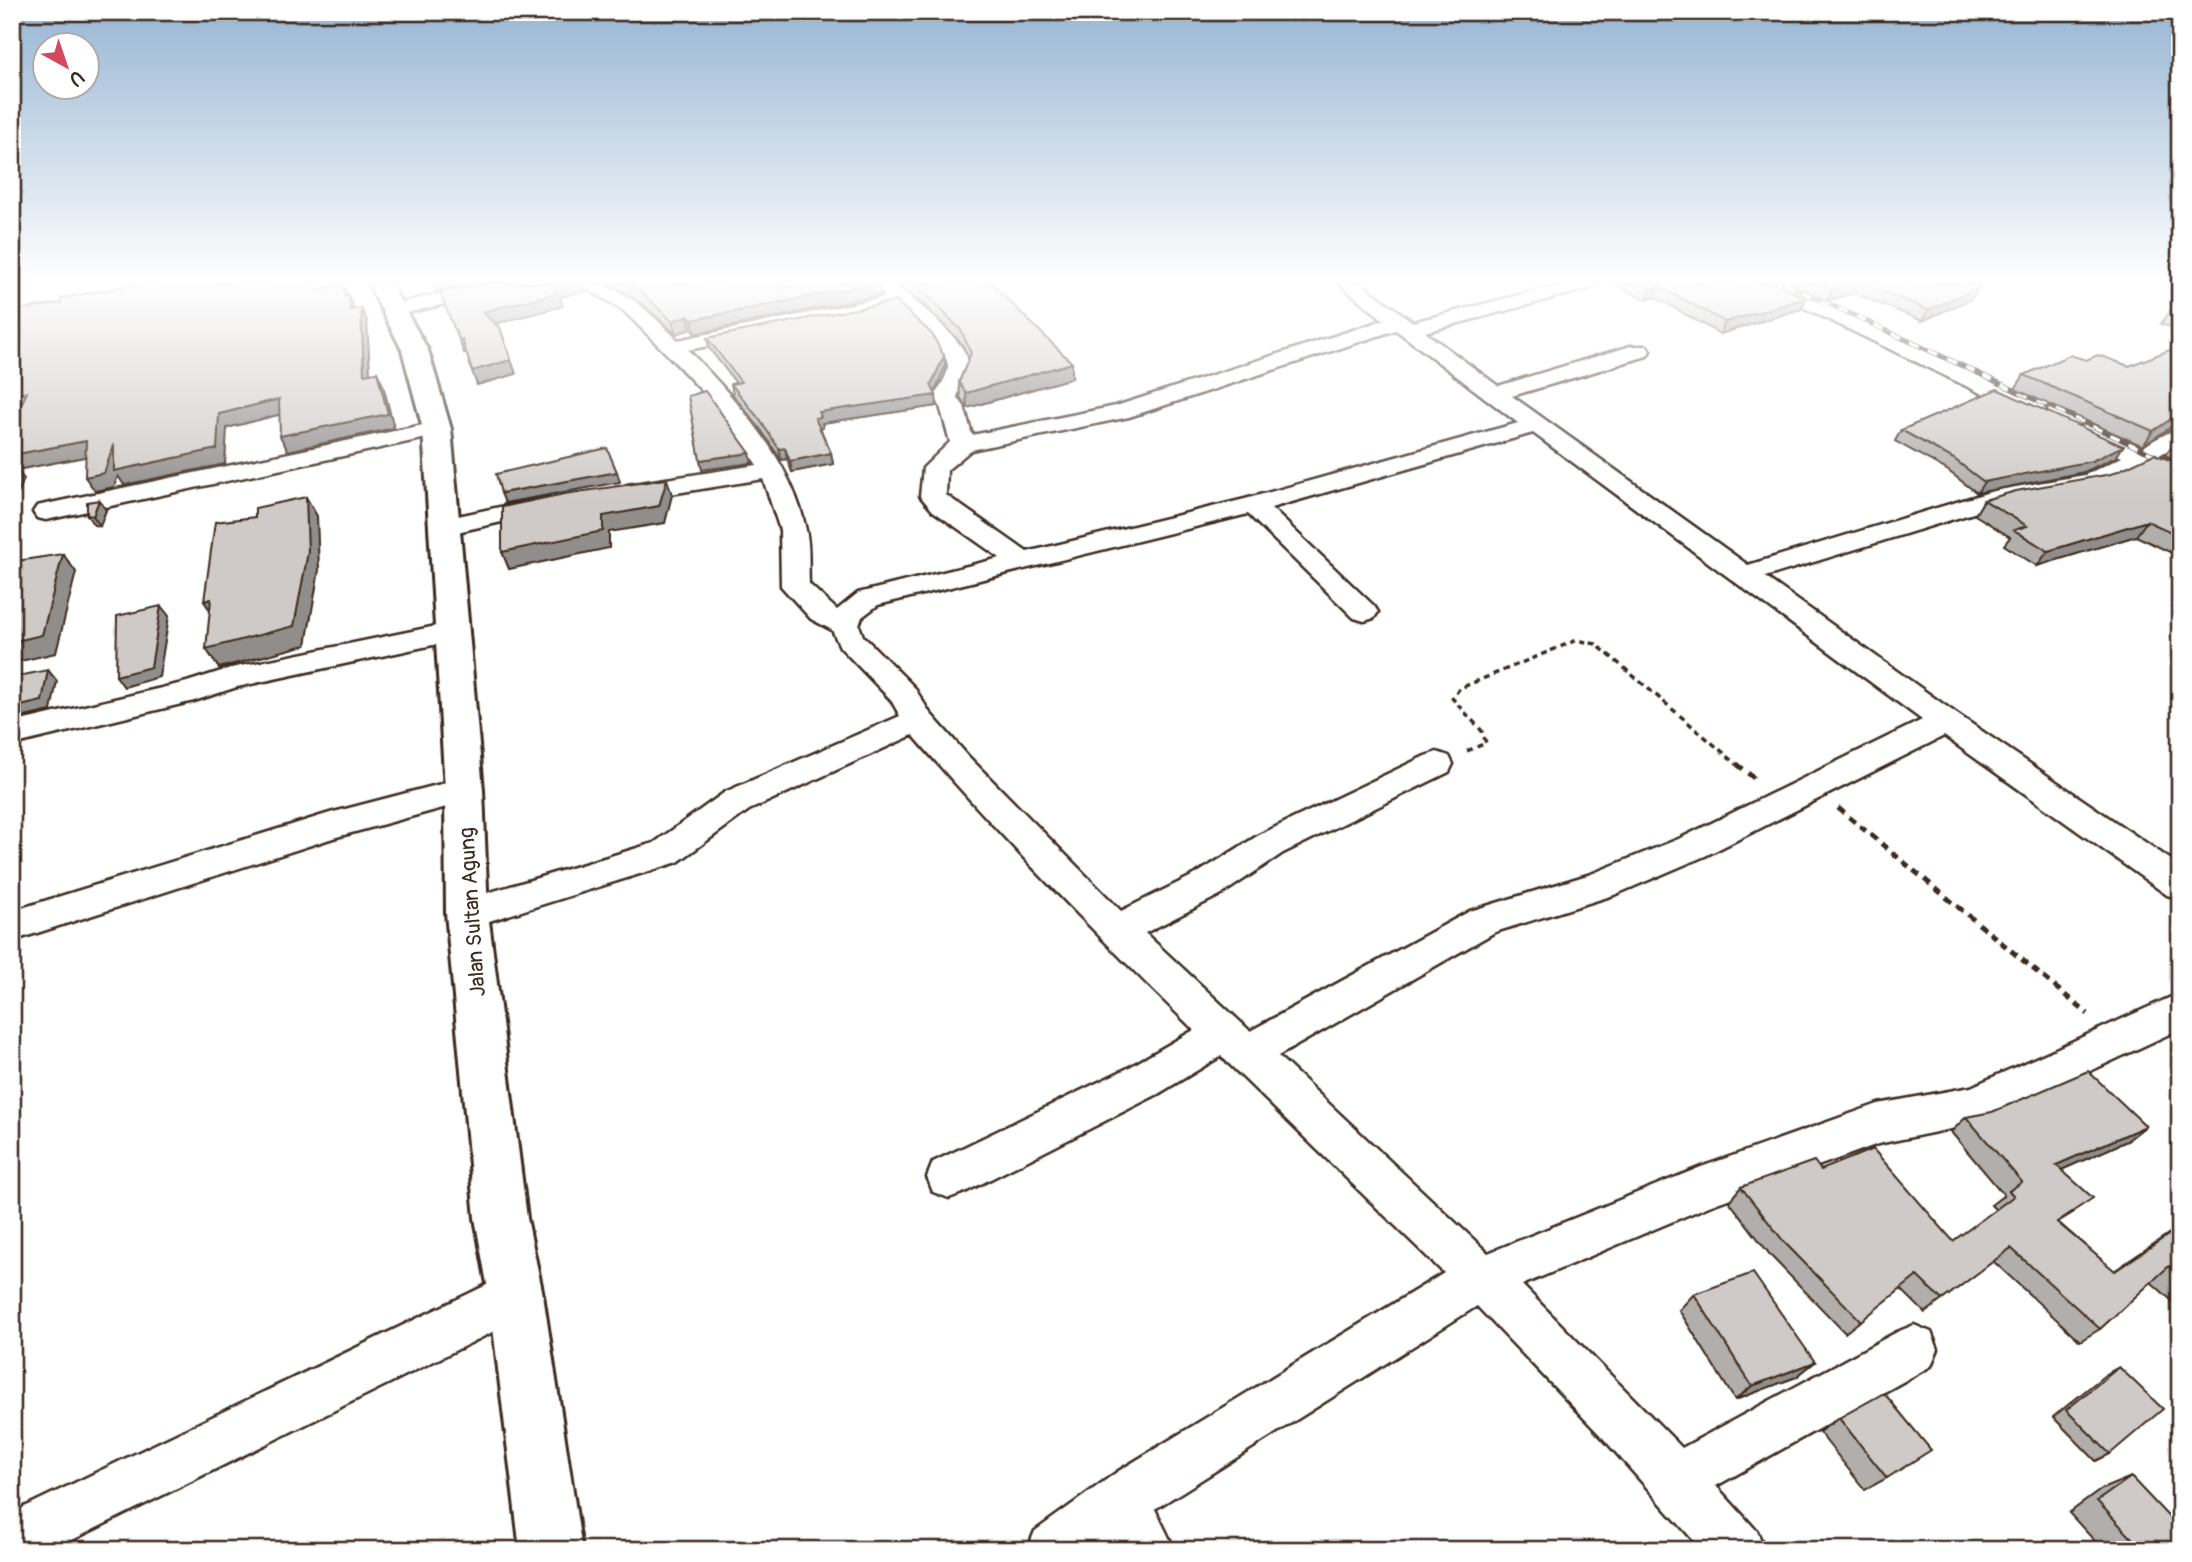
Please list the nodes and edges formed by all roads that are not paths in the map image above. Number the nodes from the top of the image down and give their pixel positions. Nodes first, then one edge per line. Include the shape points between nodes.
1 (417, 356) edge
2 (682, 356) edge
3 (955, 356) edge
4 (1290, 356) edge
5 (1445, 356) edge
6 (1622, 356) edge
7 (1931, 356) edge
8 (1942, 356) edge
9 (1494, 394) junction
10 (2059, 413) junction
11 (1536, 425) junction
12 (438, 429) junction
13 (2180, 434) edge
14 (963, 444) junction
15 (2148, 453) junction
16 (2180, 461) edge
17 (765, 471) junction
18 (2180, 473) edge
19 (608, 495) edge
20 (569, 500) edge
21 (1253, 505) junction
22 (46, 512) dead end
23 (444, 527) junction
24 (1021, 560) junction
25 (1744, 575) junction
26 (1364, 612) dead end
27 (844, 625) junction
28 (451, 632) junction
29 (1946, 722) junction
30 (905, 726) junction
31 (12, 734) edge
32 (1437, 764) road end
33 (464, 790) junction
34 (2180, 885) edge
35 (467, 913) junction
36 (12, 926) edge
37 (1115, 931) junction
38 (2180, 1010) edge
39 (1218, 1045) junction
40 (949, 1177) dead end
41 (1465, 1287) junction
42 (516, 1295) junction
43 (1914, 1349) dead end
44 (1677, 1479) junction
45 (1122, 1501) junction
46 (12, 1541) edge
47 (551, 1550) edge
48 (1054, 1550) edge
49 (1148, 1550) edge
50 (1738, 1550) edge

1 - 12 highway, Jalan Sultan Agung
2 - 17 street via 728,405
3 - 14 street via 959,367 946,397
4 - 14 street via 1121,412
5 - 9 street
6 - 9 street
7 - 10 street
8 - 10 street
9 - 11 street
10 - 15 street
11 - 21 street
11 - 25 street
12 - 22 street
12 - 23 highway, Jalan Sultan Agung
13 - 15 street
14 - 24 street via 935,468 933,496
15 - 16 street
15 - 18 street
15 - 25 street via 2091,481 2002,496
17 - 19 street
17 - 27 street via 793,530 795,586 821,613
20 - 23 street
21 - 24 street
21 - 26 street
23 - 28 highway, Jalan Sultan Agung
24 - 27 street via 868,599 850,611
25 - 29 street
27 - 30 street via 850,640 903,694
28 - 31 street via 231,678
28 - 33 highway, Jalan Sultan Agung
29 - 34 street
29 - 39 street via 1693,847 1601,885 1483,921
30 - 35 street via 737,801 666,853
30 - 37 street via 957,765
32 - 37 street via 1271,844 1209,884
33 - 35 highway, Jalan Sultan Agung
33 - 36 street via 330,826
35 - 42 highway, Jalan Sultan Agung via 501,1218
37 - 39 street
38 - 41 street via 1975,1105 1878,1124 1701,1188
39 - 40 street
39 - 41 street
41 - 44 street
41 - 45 street
42 - 46 street
42 - 47 highway, Jalan Sultan Agung
43 - 44 street
44 - 50 street
45 - 48 street
45 - 49 street

